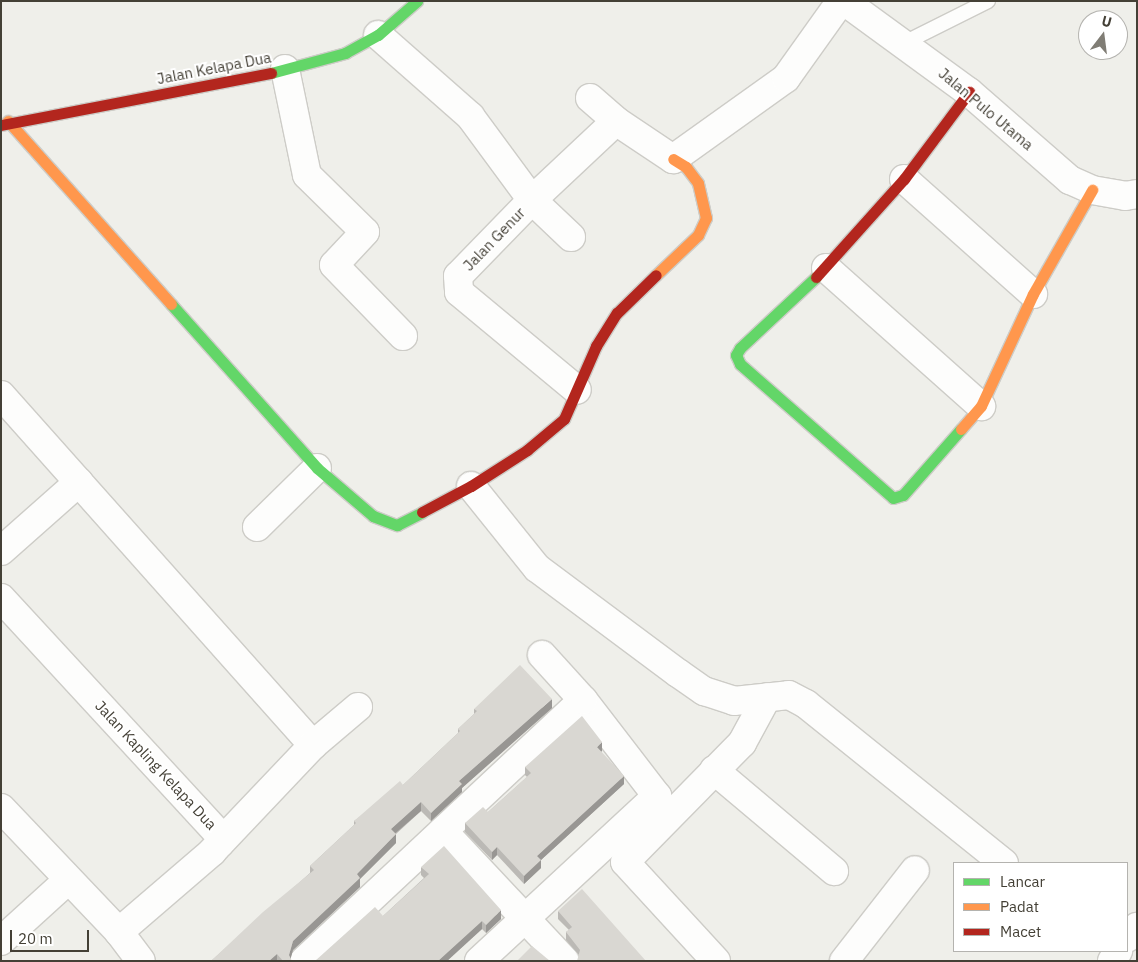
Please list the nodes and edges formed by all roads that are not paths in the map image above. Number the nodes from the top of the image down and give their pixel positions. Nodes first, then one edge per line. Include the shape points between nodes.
1 (417, 1) edge
2 (842, 1) edge
3 (988, 1) edge
4 (378, 35) junction
5 (904, 43) junction
6 (285, 69) junction
7 (969, 92) junction
8 (590, 98) dead end
9 (616, 121) junction
10 (5, 123) edge
11 (673, 159) junction
12 (904, 179) junction
13 (1092, 190) junction
14 (1137, 194) edge
15 (532, 200) junction
16 (571, 237) dead end
17 (826, 268) junction
18 (1033, 294) junction
19 (404, 336) dead end
20 (577, 390) junction
21 (1, 395) edge
22 (981, 406) junction
23 (317, 468) junction
24 (79, 482) junction
25 (471, 486) junction
26 (257, 527) dead end
27 (1, 550) edge
28 (1, 598) edge
29 (542, 654) dead end
30 (767, 697) junction
31 (583, 700) junction
32 (358, 707) dead end
33 (312, 745) junction
34 (714, 770) junction
35 (1, 808) edge
36 (443, 831) junction
37 (220, 843) junction
38 (1003, 862) edge
39 (915, 870) dead end
40 (834, 871) dead end
41 (68, 880) junction
42 (525, 918) junction
43 (1137, 927) edge
44 (119, 932) junction
45 (1128, 937) edge
46 (1, 941) edge
47 (141, 961) edge
48 (304, 961) edge
49 (479, 961) edge
50 (565, 961) edge
51 (716, 961) edge
52 (844, 961) edge

1 - 4 street, Jalan Kelapa Dua
2 - 5 street, Jalan Pulo Utama
2 - 11 street via 786,78
3 - 5 lane
4 - 6 street, Jalan Kelapa Dua via 345,53
4 - 15 street, Jalan Genur via 470,116
5 - 7 street, Jalan Pulo Utama
6 - 10 street, Jalan Kelapa Dua
6 - 19 street via 307,175 365,232 334,265
7 - 12 street
7 - 13 street, Jalan Pulo Utama via 1070,180
8 - 9 street
9 - 11 street
9 - 15 street
10 - 23 street
11 - 20 street via 686,167 698,183 706,218 698,234 617,313 596,346
12 - 17 street
12 - 18 street
13 - 14 street, Jalan Pulo Utama via 1125,196
13 - 18 street
15 - 16 street
15 - 20 street, Jalan Genur via 458,276 457,284 459,292
17 - 22 street
17 - 22 street via 736,355 740,364 776,397 886,494 899,498
18 - 22 street
20 - 25 street via 564,419 527,450
21 - 24 street
23 - 25 street via 373,516 397,525
23 - 26 street
24 - 27 street
24 - 33 street
25 - 30 street via 537,568 678,673 704,691 734,701
28 - 37 street, Jalan Kapling Kelapa Dua via 219,834
29 - 31 street
30 - 34 street via 742,743
30 - 38 street via 789,695 806,704
31 - 36 street
31 - 42 street via 657,796
32 - 33 street
33 - 37 street
34 - 40 street
34 - 51 street via 626,862
35 - 41 street
36 - 42 street
36 - 48 street
37 - 44 street, Jalan Kapling Kelapa Dua
39 - 52 street
41 - 44 street
41 - 46 street
42 - 49 street
42 - 50 street
43 - 45 street
44 - 47 street

